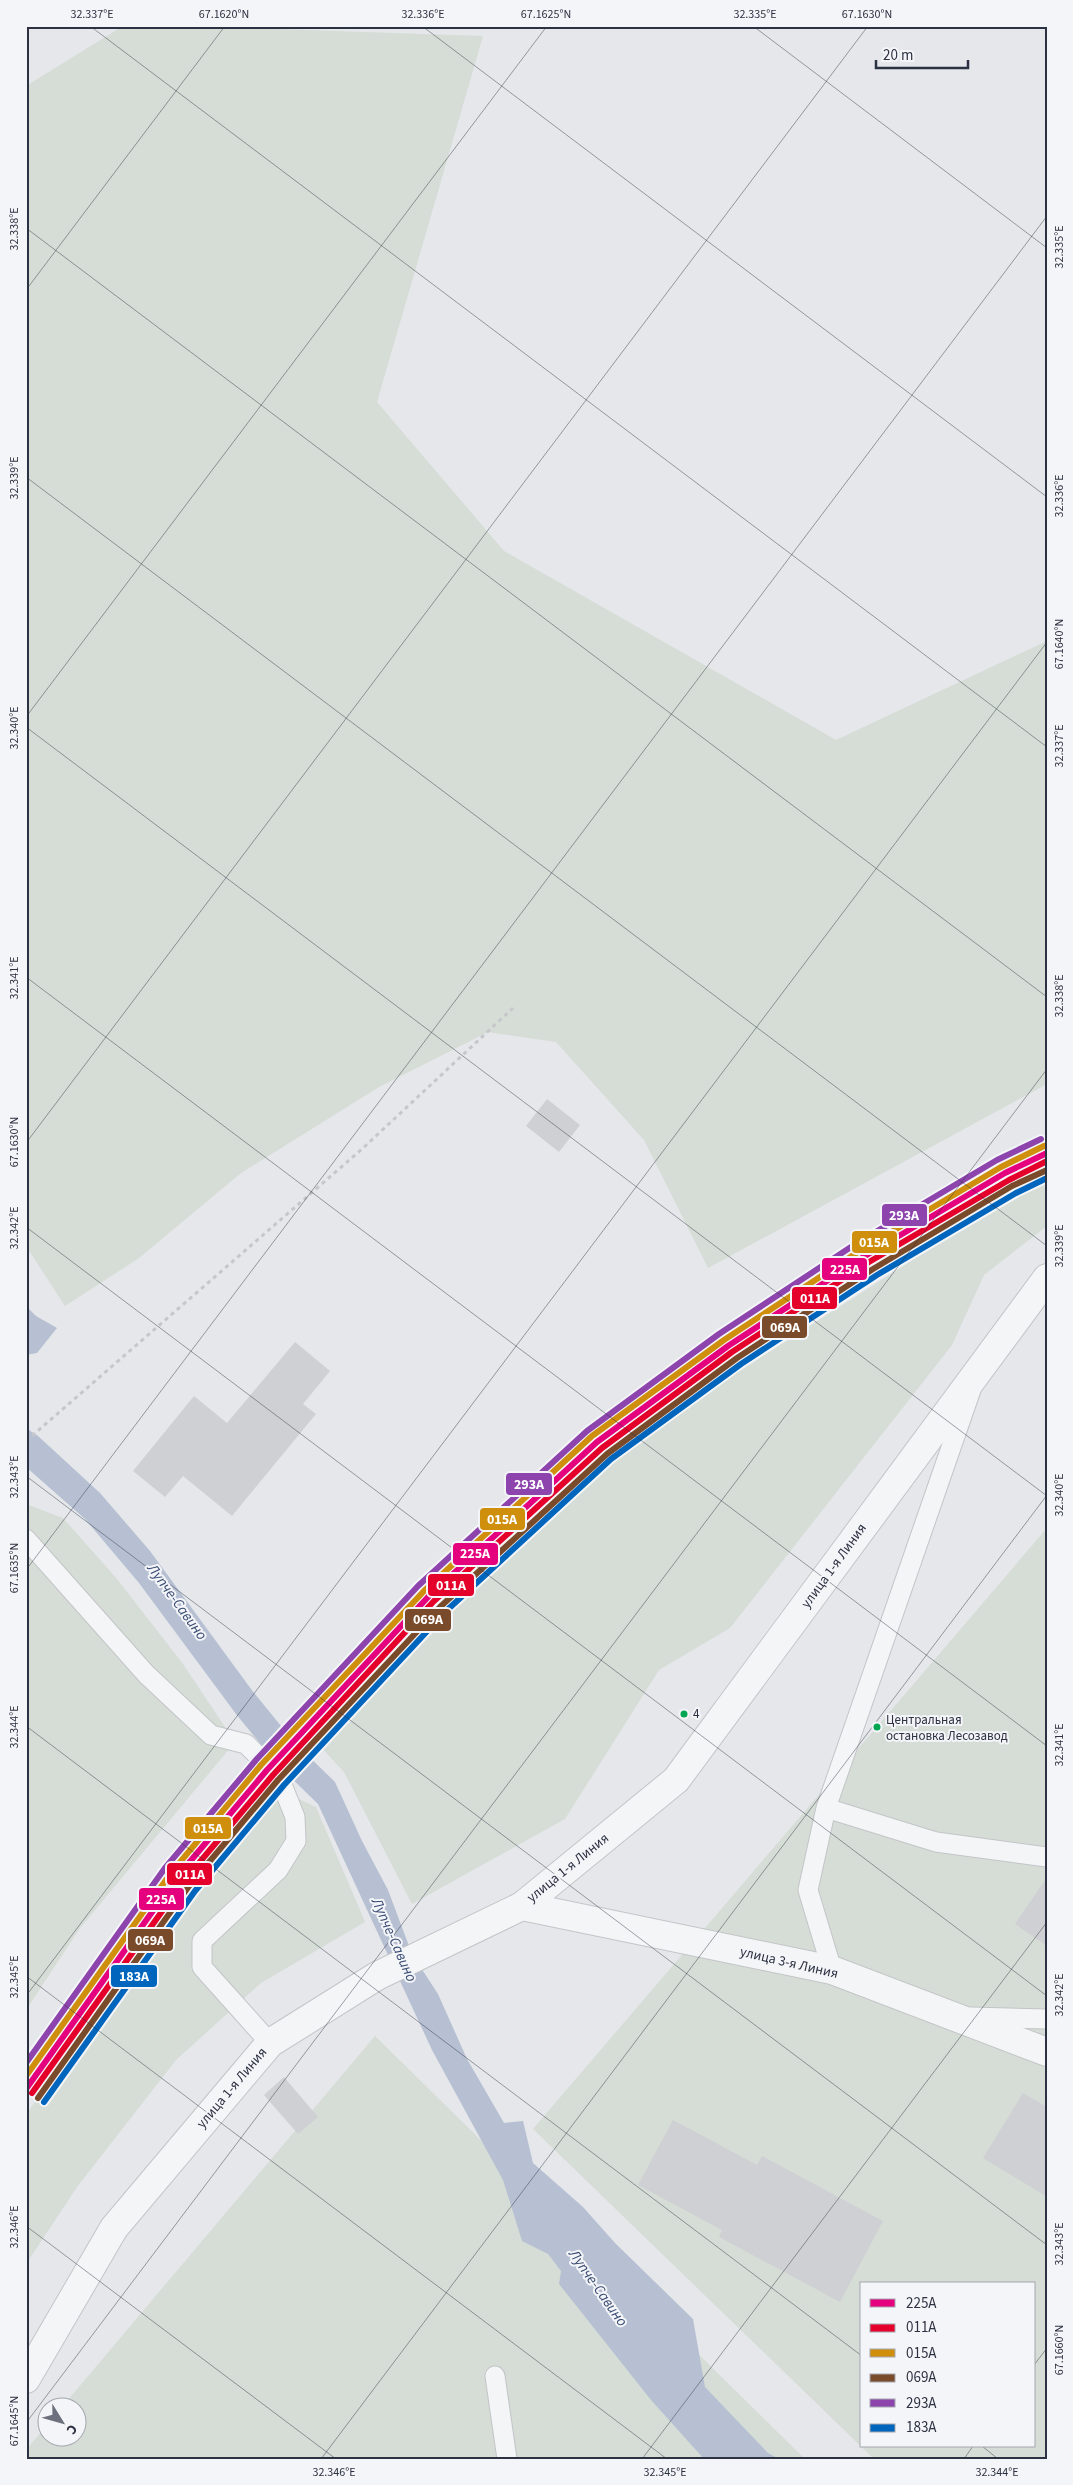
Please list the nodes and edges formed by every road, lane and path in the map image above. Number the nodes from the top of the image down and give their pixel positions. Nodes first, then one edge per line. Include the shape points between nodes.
1 (513, 1008) dead end
2 (1047, 1278) edge
3 (978, 1370) junction
4 (26, 1441) edge
5 (26, 1539) edge
6 (826, 1808) junction
7 (1047, 1857) edge
8 (522, 1906) junction
9 (832, 1970) junction
10 (954, 2016) junction
11 (1047, 2019) edge
12 (270, 2043) junction
13 (1047, 2052) edge
14 (496, 2376) dead end
15 (26, 2379) edge
16 (507, 2459) edge

1 - 4 path via 362,1149
2 - 3 street, улица 1-я Линия
3 - 6 lane
3 - 8 street, улица 1-я Линия via 676,1780
5 - 12 lane via 146,1674 211,1736 246,1744 279,1777 295,1817 296,1841 278,1870 202,1942 202,1967
6 - 7 lane via 936,1842
6 - 9 lane via 808,1890
8 - 9 street, улица 3-я Линия
8 - 12 street, улица 1-я Линия via 377,1976
9 - 10 street, улица 3-я Линия
10 - 11 lane
10 - 13 street, улица 3-я Линия
12 - 15 street, улица 1-я Линия via 114,2228
14 - 16 lane

